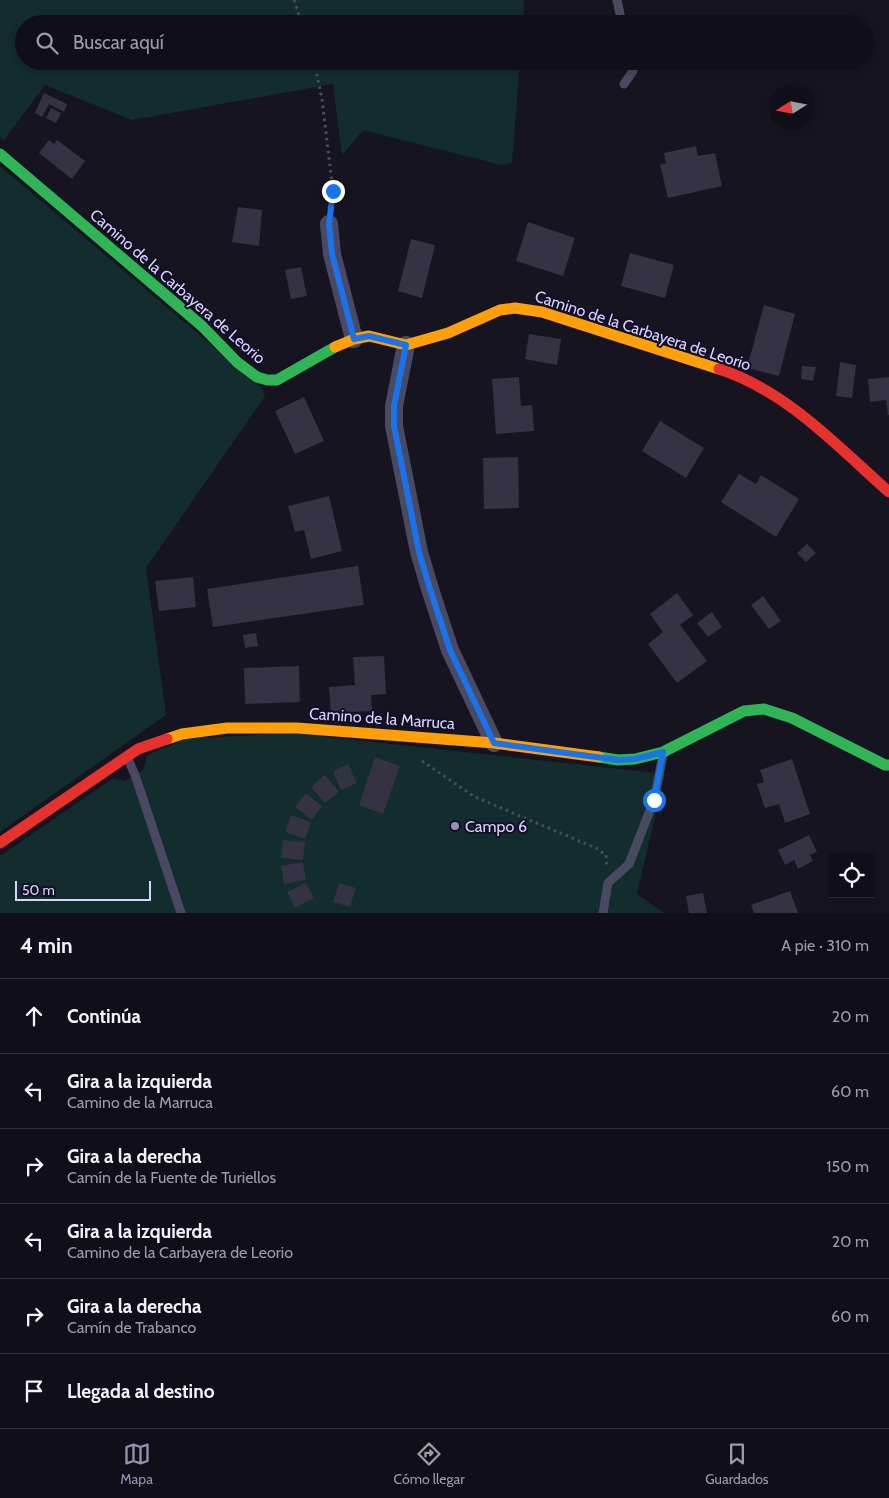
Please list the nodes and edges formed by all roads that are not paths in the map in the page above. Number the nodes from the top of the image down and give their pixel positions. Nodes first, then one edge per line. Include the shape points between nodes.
1 (617, 0) edge
2 (620, 15) edge
3 (633, 70) edge
4 (624, 84) dead end
5 (0, 154) edge
6 (329, 224) road end
7 (354, 339) junction
8 (406, 345) junction
9 (889, 492) edge
10 (494, 743) junction
11 (663, 752) junction
12 (127, 757) junction
13 (889, 765) edge
14 (0, 843) edge
15 (181, 913) edge
16 (604, 913) edge

1 - 2 lane
3 - 4 lane
5 - 7 street, Camino de la Carbayera de Leorio via 257,377 277,380
6 - 7 street via 332,254
7 - 8 street, Camino de la Carbayera de Leorio via 369,336
8 - 9 street, Camino de la Carbayera de Leorio via 448,333 500,310 515,308 542,312 738,375 767,390 799,412
8 - 10 street via 394,406 394,426 419,552 450,650
10 - 11 street, Camino de la Marruca via 618,760
10 - 12 street, Camino de la Marruca via 297,728 227,728 182,734 138,749
11 - 13 street, Camino de la Marruca via 744,712 764,710 792,718
11 - 16 lane via 654,800 629,864 608,883
12 - 14 street, Camino de la Marruca
12 - 15 lane

